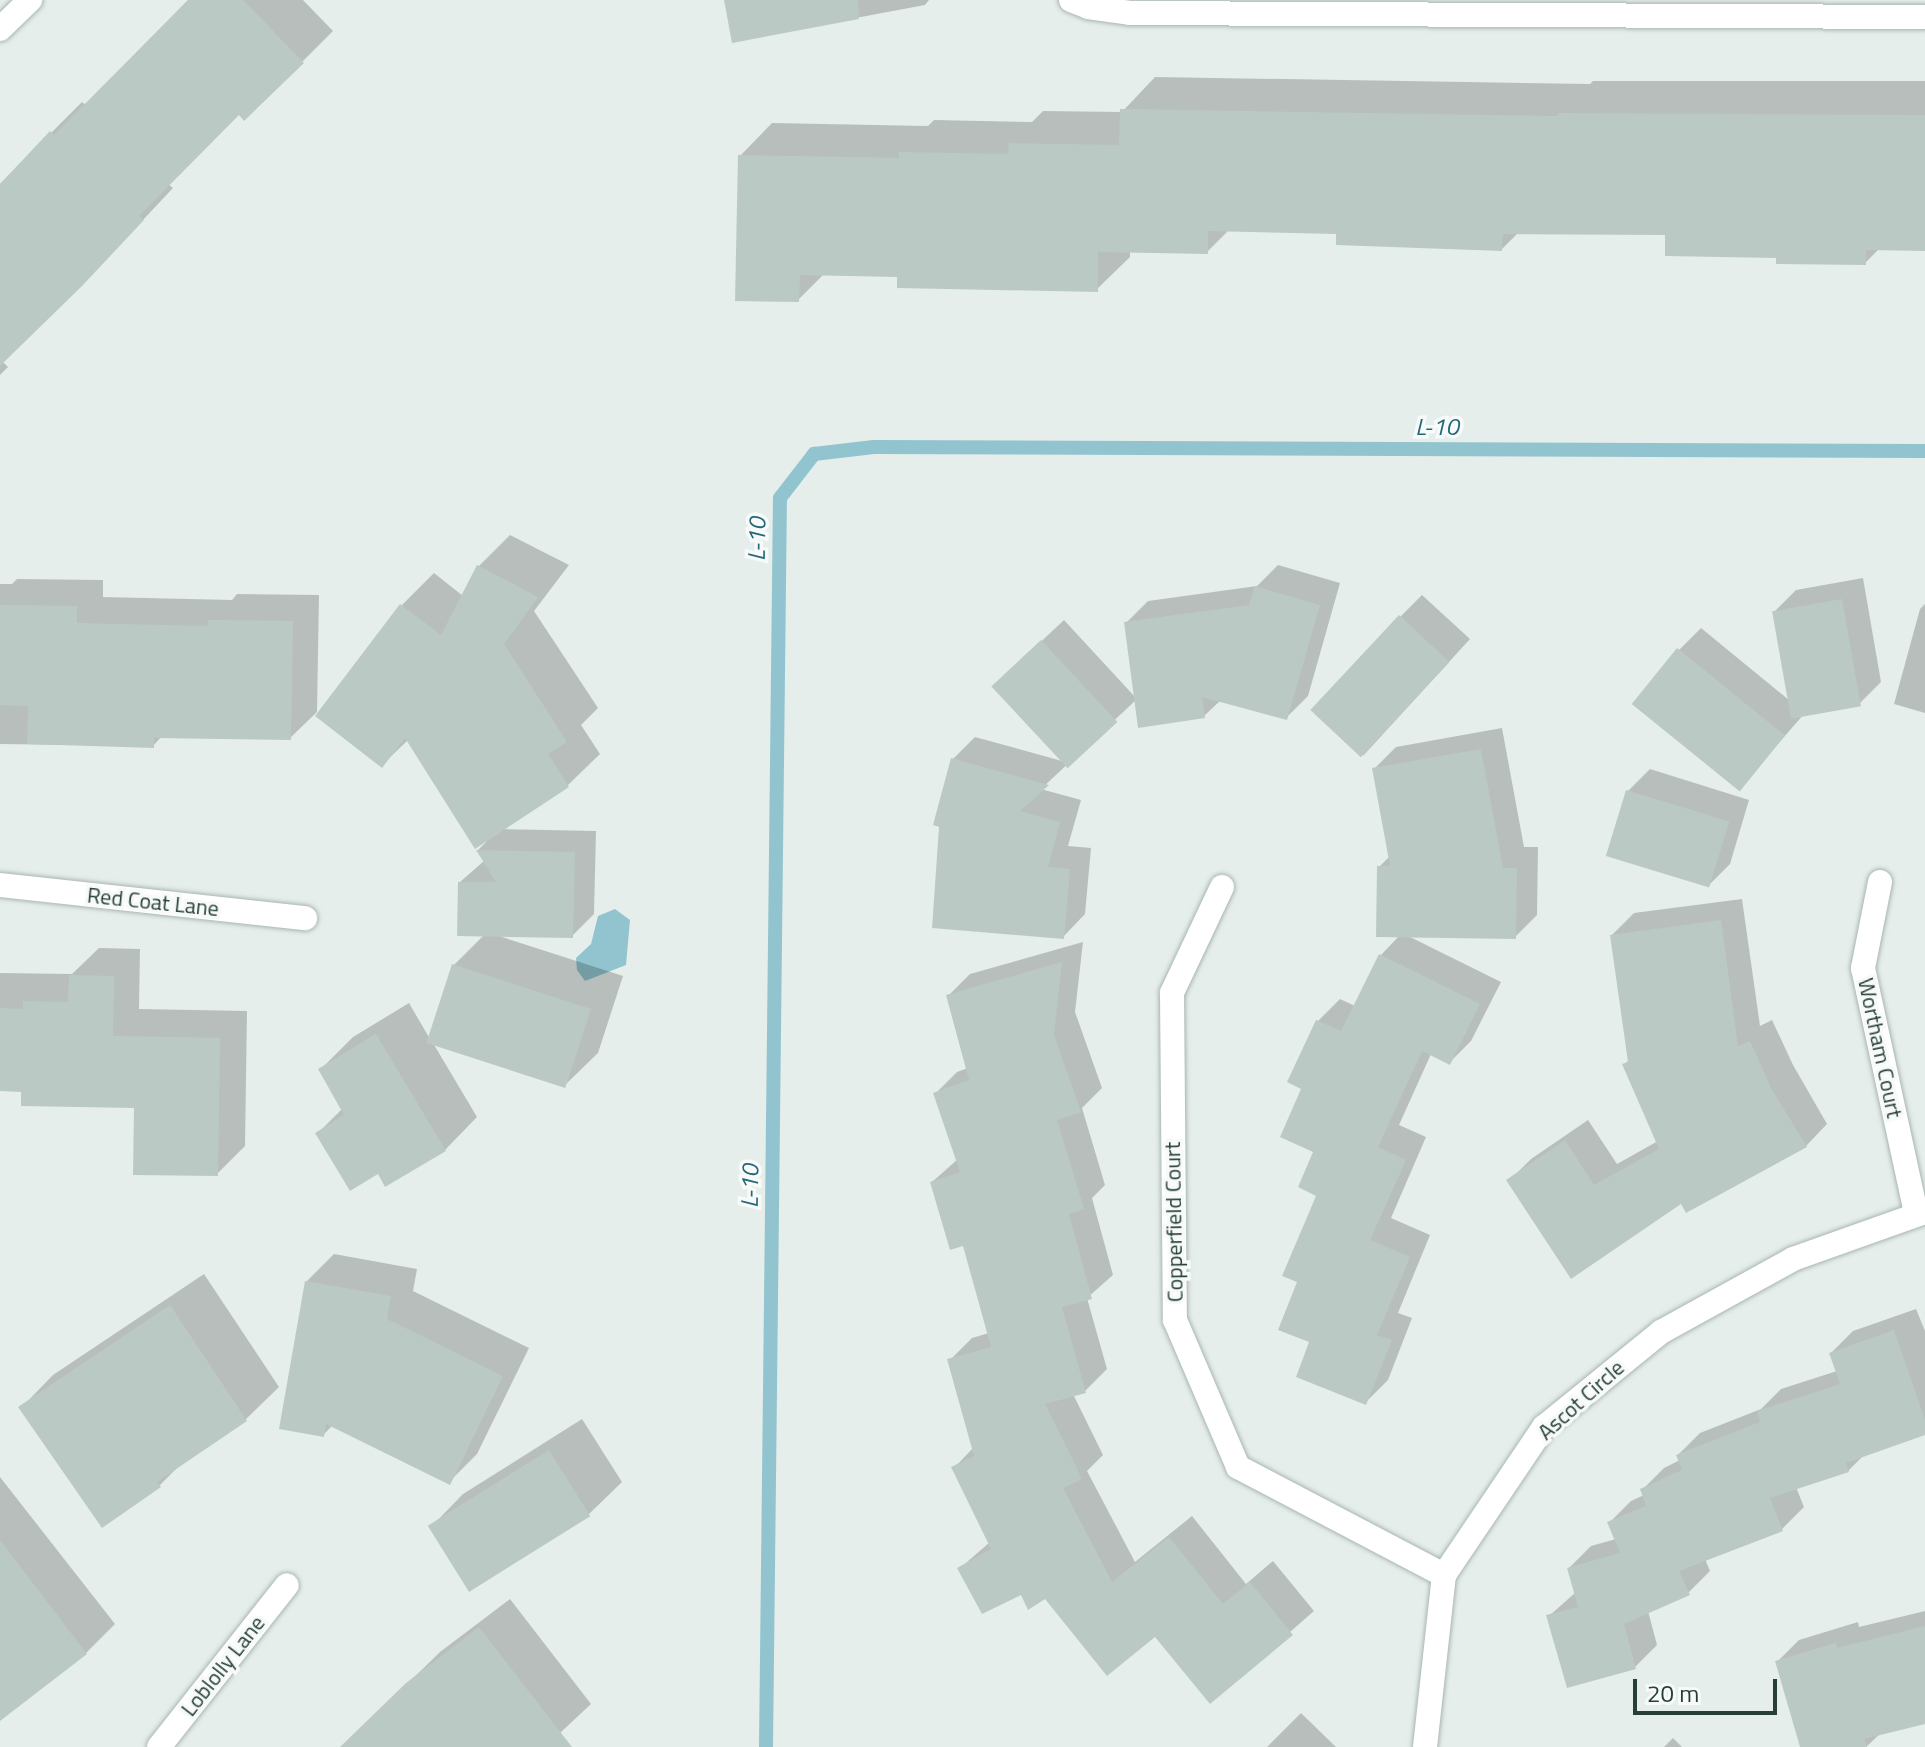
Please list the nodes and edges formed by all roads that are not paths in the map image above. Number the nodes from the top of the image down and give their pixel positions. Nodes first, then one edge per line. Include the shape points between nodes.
1 (30, 0) edge
2 (1071, 0) edge
3 (1925, 17) edge
4 (0, 29) edge
5 (1880, 882) dead end
6 (0, 885) edge
7 (1222, 887) dead end
8 (305, 918) dead end
9 (1920, 1212) edge
10 (1444, 1575) junction
11 (287, 1585) dead end
12 (159, 1747) edge
13 (1425, 1747) edge

1 - 4 street
2 - 3 street via 1130,13
5 - 9 street, Wortham Court via 1863,968
6 - 8 street, Red Coat Lane
7 - 10 street, Copperfield Court via 1172,993 1175,1320 1238,1467
9 - 10 street, Ascot Circle via 1793,1259 1661,1332 1544,1427
10 - 13 street, Ascot Circle
11 - 12 street, Loblolly Lane

